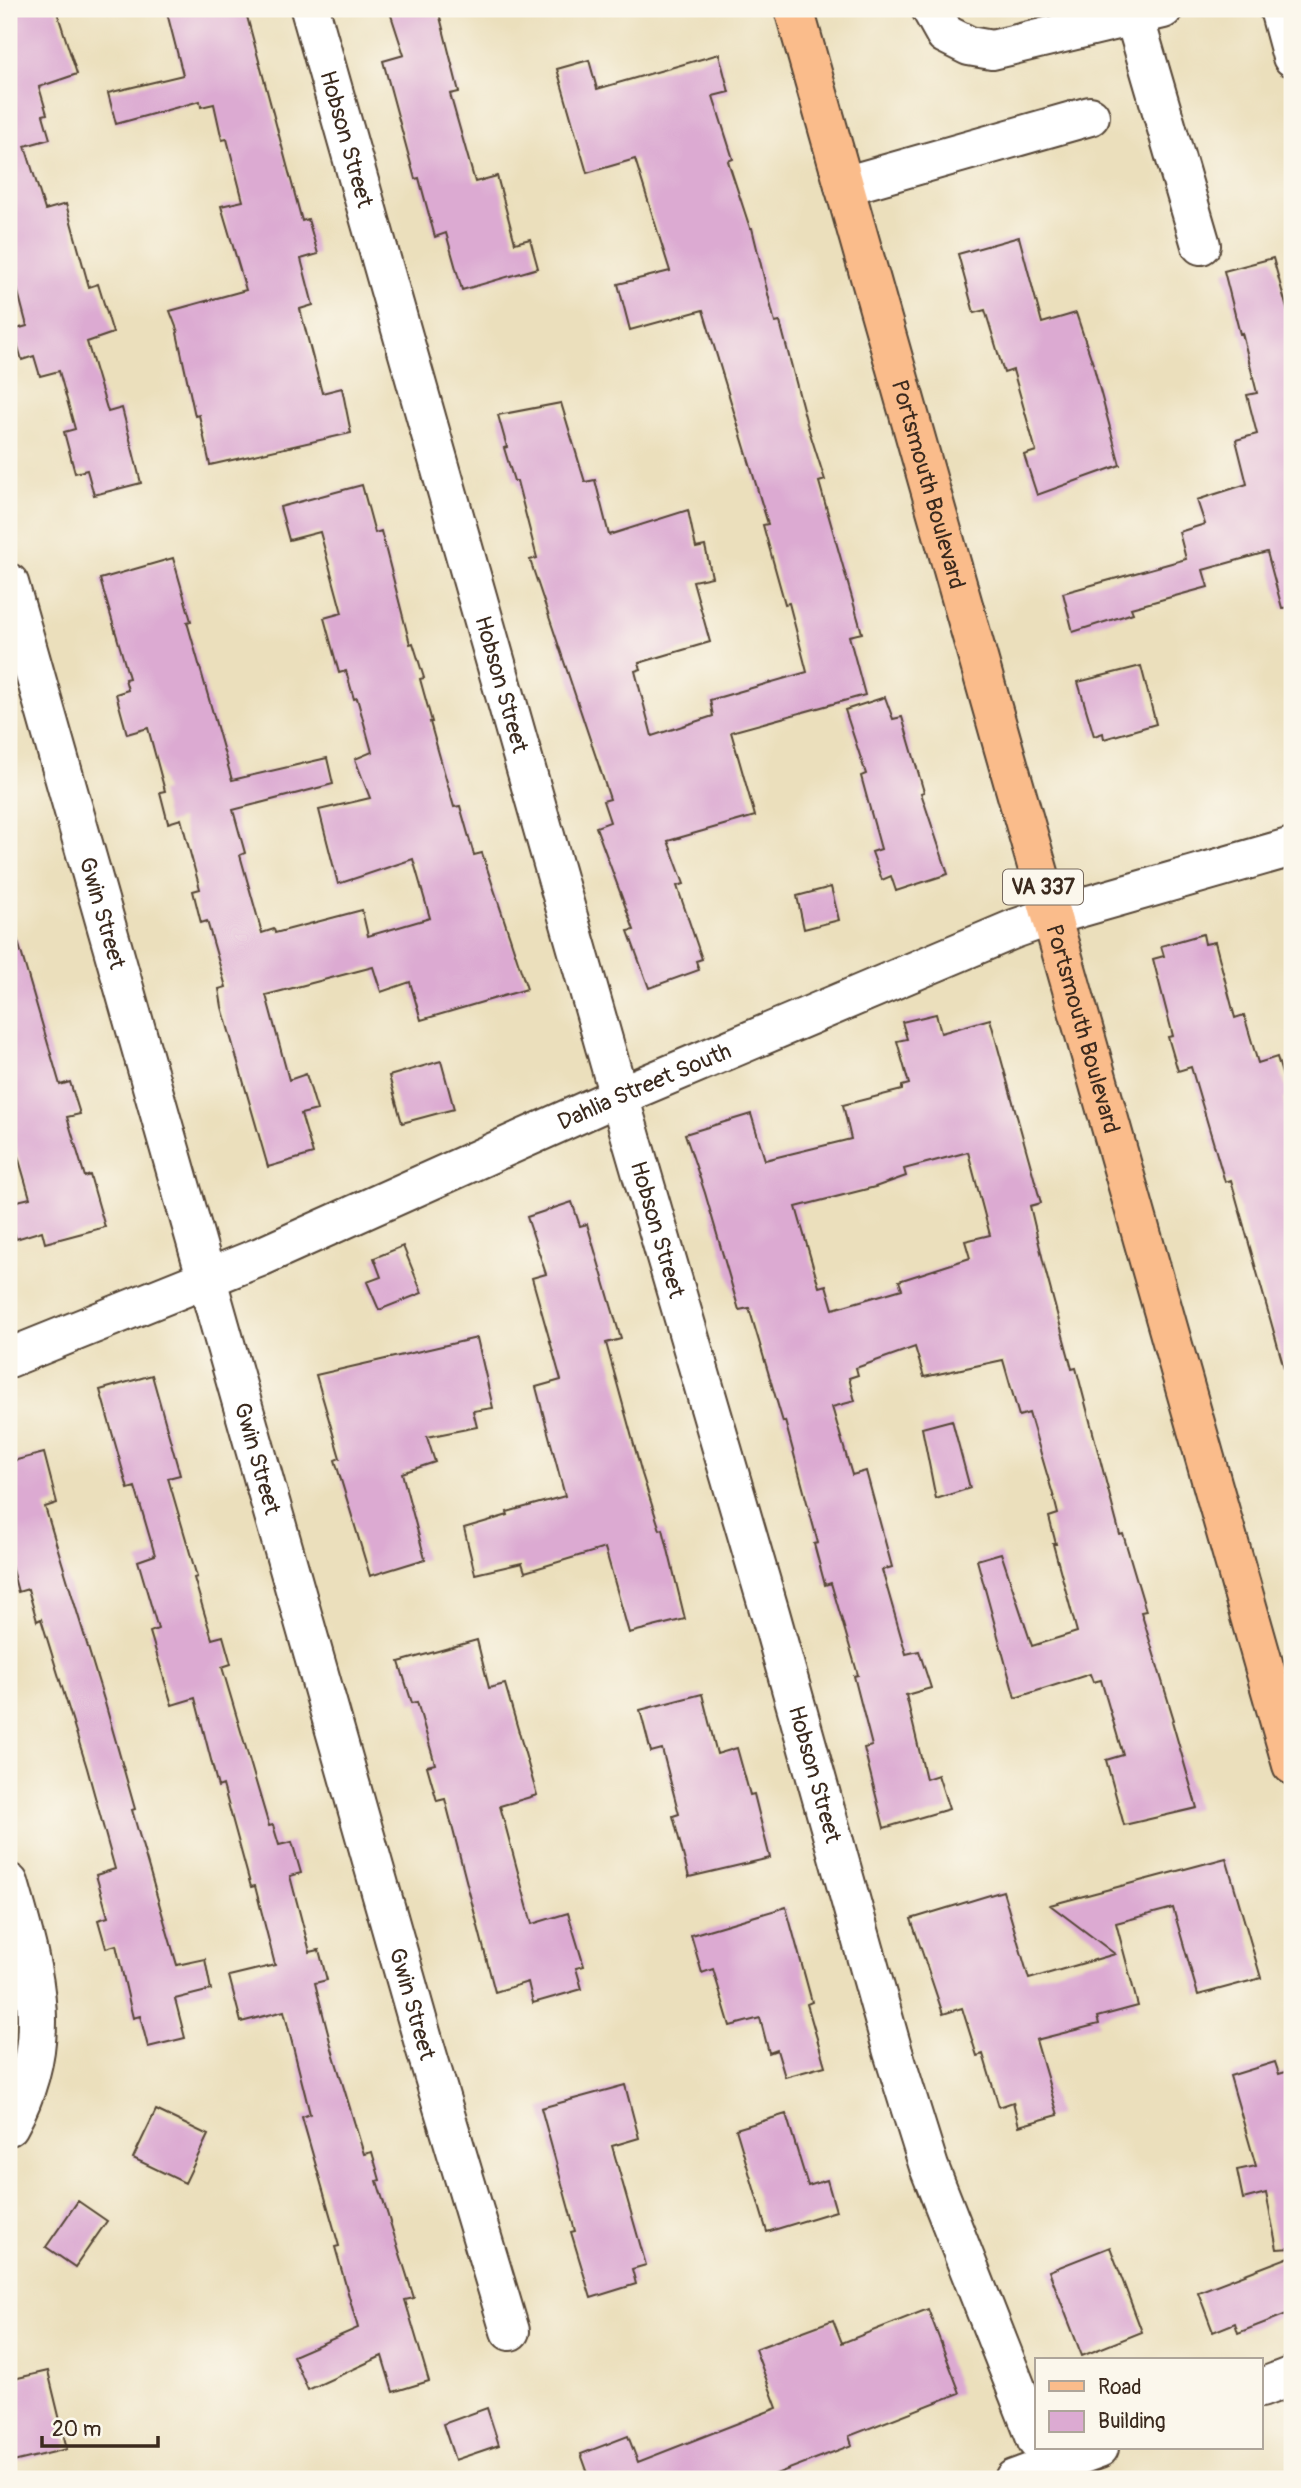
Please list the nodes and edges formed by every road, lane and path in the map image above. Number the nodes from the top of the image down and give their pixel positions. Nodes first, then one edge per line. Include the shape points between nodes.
1 (310, 9) edge
2 (794, 9) edge
3 (931, 9) edge
4 (1279, 9) edge
5 (1148, 12) edge
6 (1292, 57) edge
7 (1090, 116) dead end
8 (844, 186) junction
9 (1201, 245) dead end
10 (9, 583) edge
11 (1292, 847) edge
12 (1051, 916) junction
13 (619, 1096) junction
14 (206, 1279) junction
15 (9, 1358) edge
16 (1292, 1765) edge
17 (9, 1883) edge
18 (9, 2126) edge
19 (510, 2331) dead end
20 (1292, 2376) edge
21 (1262, 2388) edge
22 (1087, 2450) edge
23 (1034, 2459) edge

1 - 13 street, Hobson Street
2 - 8 main road, Portsmouth Boulevard / VA 337
3 - 5 street via 945,34 969,46 992,50
4 - 6 street
5 - 9 street
7 - 8 street
8 - 12 main road, Portsmouth Boulevard / VA 337
10 - 14 street, Gwin Street
11 - 12 street, Dahlia Street South
12 - 13 street, Dahlia Street South
12 - 16 main road, Portsmouth Boulevard / VA 337
13 - 14 street, Dahlia Street South
13 - 23 street, Hobson Street via 889,2038 925,2154
14 - 15 street, Dahlia Street South
14 - 19 street, Gwin Street
17 - 18 street via 36,1984 37,2029 33,2065
20 - 21 street
22 - 23 street

